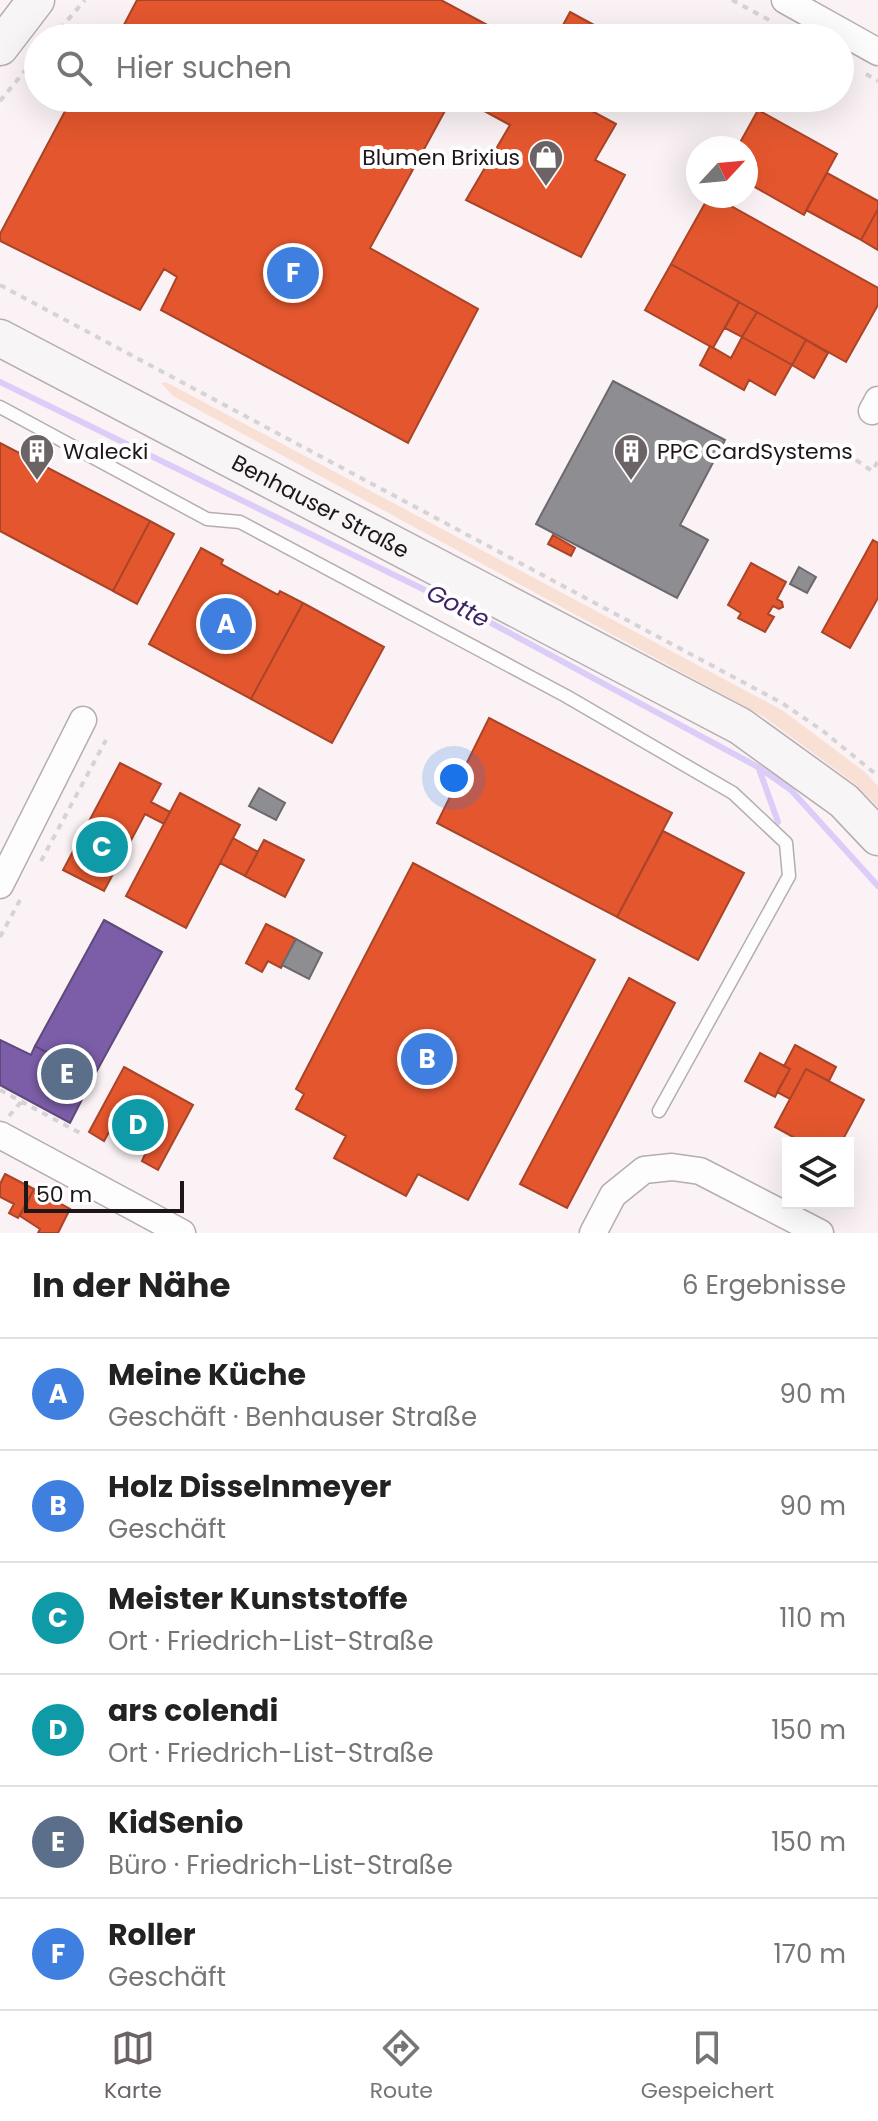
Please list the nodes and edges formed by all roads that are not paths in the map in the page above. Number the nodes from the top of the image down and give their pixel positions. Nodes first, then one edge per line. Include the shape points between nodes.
1 (36, 0) edge
2 (785, 0) edge
3 (828, 24) edge
4 (854, 39) edge
5 (0, 47) edge
6 (878, 52) edge
7 (0, 338) edge
8 (0, 407) edge
9 (83, 720) dead end
10 (878, 837) edge
11 (11, 890) edge
12 (659, 1111) dead end
13 (3, 1128) edge
14 (141, 1223) edge
15 (182, 1233) edge
16 (593, 1233) edge
17 (820, 1233) edge

1 - 5 main road
2 - 3 street
4 - 6 street
7 - 10 main road, Benhauser Straße via 740,726 844,801
8 - 12 lane via 207,519 240,522 566,696 733,793 786,843 789,876
9 - 11 street
13 - 14 street
14 - 15 street
16 - 17 street via 613,1195 644,1170 672,1167 700,1171

